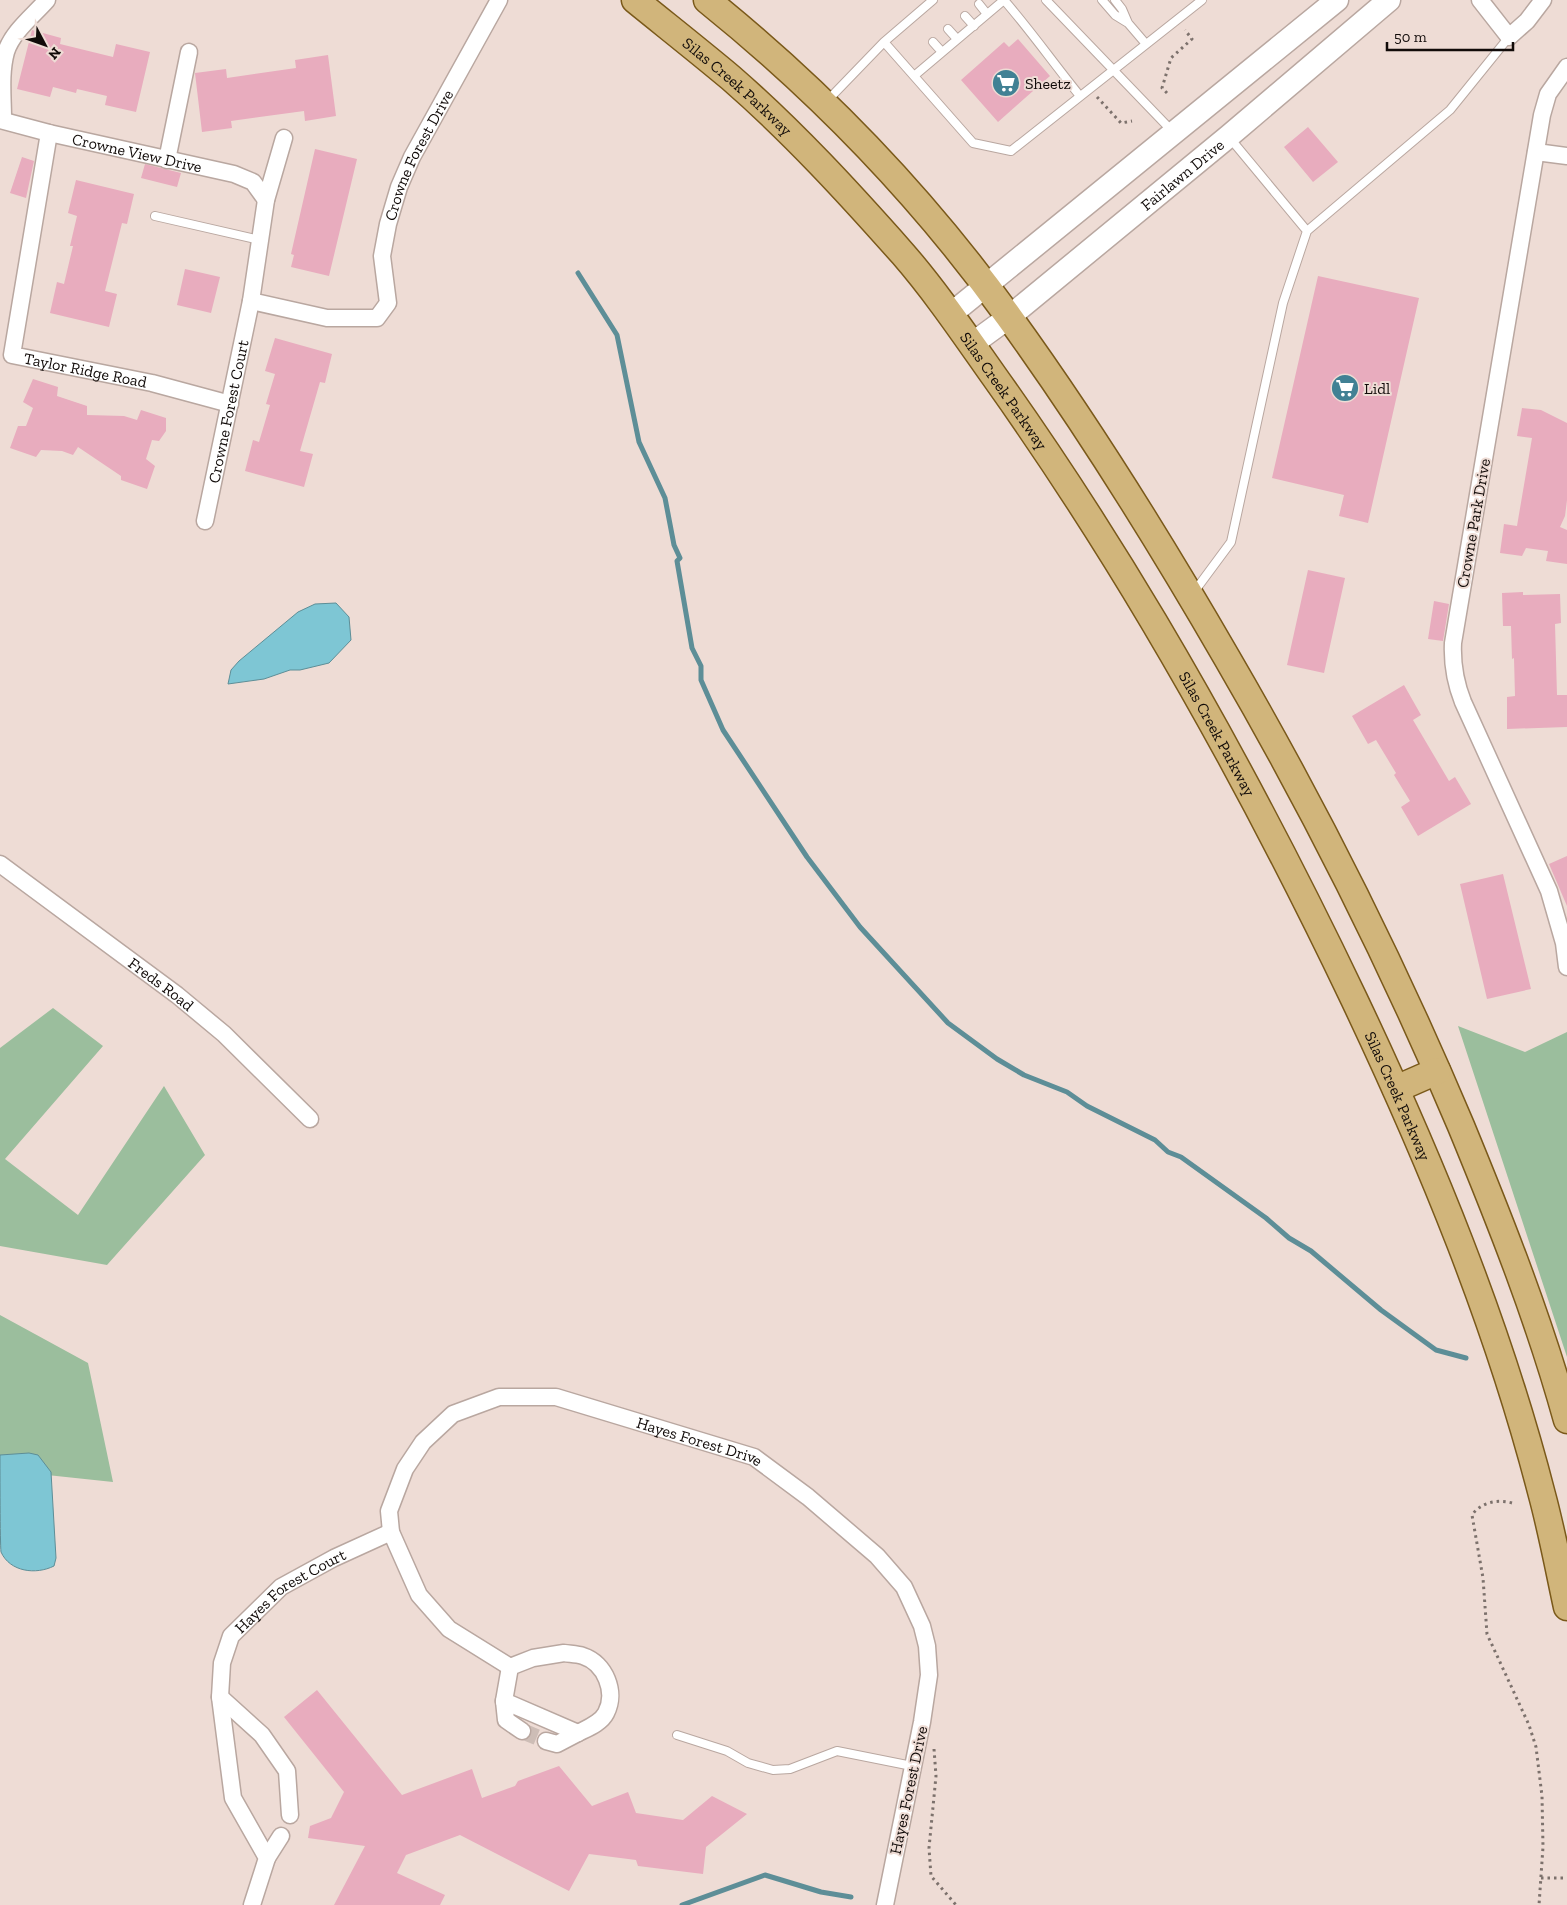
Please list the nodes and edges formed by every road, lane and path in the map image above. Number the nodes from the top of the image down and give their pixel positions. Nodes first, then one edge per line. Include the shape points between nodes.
1 (47, 0) edge
2 (499, 0) edge
3 (635, 0) edge
4 (707, 0) edge
5 (1004, 0) edge
6 (1046, 0) edge
7 (1102, 0) edge
8 (1114, 0) edge
9 (1202, 0) edge
10 (1337, 0) edge
11 (1389, 0) edge
12 (1480, 0) edge
13 (1543, 0) edge
14 (978, 4) dead end
15 (931, 5) edge
16 (987, 14) junction
17 (965, 16) dead end
18 (912, 18) junction
19 (1128, 23) junction
20 (918, 26) dead end
21 (974, 26) junction
22 (948, 29) dead end
23 (1185, 30) dead end
24 (1509, 36) junction
25 (957, 39) junction
26 (884, 42) junction
27 (933, 42) dead end
28 (1146, 44) junction
29 (189, 52) dead end
30 (942, 52) junction
31 (1567, 68) edge
32 (1112, 71) junction
33 (914, 76) junction
34 (1167, 93) dead end
35 (1080, 96) junction
36 (1096, 96) dead end
37 (824, 104) junction
38 (2, 120) edge
39 (1132, 121) dead end
40 (49, 133) junction
41 (1174, 133) junction
42 (1228, 136) junction
43 (284, 138) dead end
44 (1536, 152) junction
45 (1567, 156) edge
46 (167, 160) junction
47 (266, 200) junction
48 (155, 216) dead end
49 (1308, 230) junction
50 (260, 240) junction
51 (986, 286) junction
52 (251, 302) junction
53 (951, 314) junction
54 (1009, 317) junction
55 (972, 344) junction
56 (230, 404) junction
57 (205, 521) dead end
58 (1191, 596) junction
59 (0, 864) edge
60 (1567, 968) edge
61 (1437, 1071) junction
62 (1396, 1089) junction
63 (310, 1119) dead end
64 (1567, 1420) edge
65 (1512, 1502) dead end
66 (391, 1532) junction
67 (1567, 1606) edge
68 (510, 1667) junction
69 (220, 1697) junction
70 (504, 1701) junction
71 (522, 1731) tunnel mouth
72 (578, 1733) junction
73 (677, 1735) dead end
74 (546, 1741) tunnel mouth
75 (934, 1748) dead end
76 (912, 1766) junction
77 (290, 1815) dead end
78 (281, 1836) dead end
79 (267, 1858) junction
80 (1541, 1878) junction
81 (1567, 1878) edge
82 (252, 1905) edge
83 (884, 1905) edge
84 (956, 1905) edge
85 (1539, 1905) edge

1 - 38 street via 16,34 6,51 2,75
2 - 52 street, Crowne Forest Drive via 412,157 399,187 382,256 388,303 376,318 327,318
3 - 53 main road, Silas Creek Parkway via 733,80 813,156 906,258
4 - 37 main road
5 - 16 lane
5 - 35 lane via 1037,37 1042,50
6 - 32 lane
7 - 19 lane via 1115,15
8 - 19 lane
9 - 28 lane
10 - 41 main road
11 - 42 main road, Fairlawn Drive
12 - 24 street
13 - 24 street via 1526,22
14 - 16 lane
15 - 18 lane
16 - 21 lane
17 - 21 lane
18 - 20 lane
18 - 26 lane
19 - 28 lane
21 - 25 lane
22 - 25 lane
23 - 34 path via 1192,39 1171,58 1162,88
24 - 49 lane via 1450,110
25 - 30 lane
26 - 33 lane
26 - 37 lane
27 - 30 lane
28 - 32 lane
29 - 46 street
30 - 33 lane
31 - 44 street, Crowne Park Drive via 1548,94
32 - 35 lane
32 - 41 lane
33 - 35 lane via 974,143 1012,151
36 - 39 path via 1121,123
37 - 51 main road via 891,173
38 - 40 street, Crowne View Drive
40 - 46 street, Crowne View Drive
40 - 56 street, Taylor Ridge Road via 12,356 152,383
41 - 51 main road
42 - 49 lane
42 - 54 main road, Fairlawn Drive
43 - 47 street, Crowne Forest Court
44 - 45 street
44 - 60 street, Crowne Park Drive via 1452,658 1455,681 1463,702 1549,891 1564,943
46 - 47 street, Crowne View Drive via 234,174 253,182
47 - 50 street, Crowne Forest Court
48 - 50 lane
49 - 58 lane via 1282,303 1231,542
50 - 52 street, Crowne Forest Court
51 - 53 main road
51 - 54 main road
52 - 56 street, Crowne Forest Court
53 - 55 main road, Silas Creek Parkway
54 - 55 main road, Fairlawn Drive
54 - 58 main road
55 - 62 main road, Silas Creek Parkway via 1053,459 1188,679 1260,807
56 - 57 street, Crowne Forest Court
58 - 61 main road via 1312,810 1394,975
59 - 63 street, Freds Road via 177,995 224,1034
61 - 62 main road
61 - 64 main road via 1524,1286
62 - 67 main road, Silas Creek Parkway via 1448,1212 1499,1352 1542,1495
65 - 80 path via 1493,1502 1478,1507 1472,1514 1483,1578 1487,1634 1529,1725 1536,1748 1542,1796
66 - 68 street, Hayes Forest Drive via 425,1602 449,1629
66 - 69 street, Hayes Forest Court via 281,1587 251,1614 231,1636 222,1663
66 - 76 street, Hayes Forest Drive via 389,1511 405,1469 423,1442 453,1414 499,1397 556,1397 754,1457 856,1537 896,1577 911,1601 927,1646 928,1675
68 - 70 street
68 - 72 street via 533,1658 564,1653 596,1662 604,1672 610,1702 606,1714
69 - 77 street via 262,1735 287,1771
69 - 79 street, Hayes Forest Court via 233,1798
70 - 71 street via 506,1720
70 - 72 street
72 - 74 street via 557,1744
73 - 76 lane via 773,1770 790,1769 837,1752
75 - 84 path via 936,1776 929,1848 931,1876
76 - 83 street, Hayes Forest Drive
78 - 79 street
79 - 82 street
80 - 81 path
80 - 85 path

